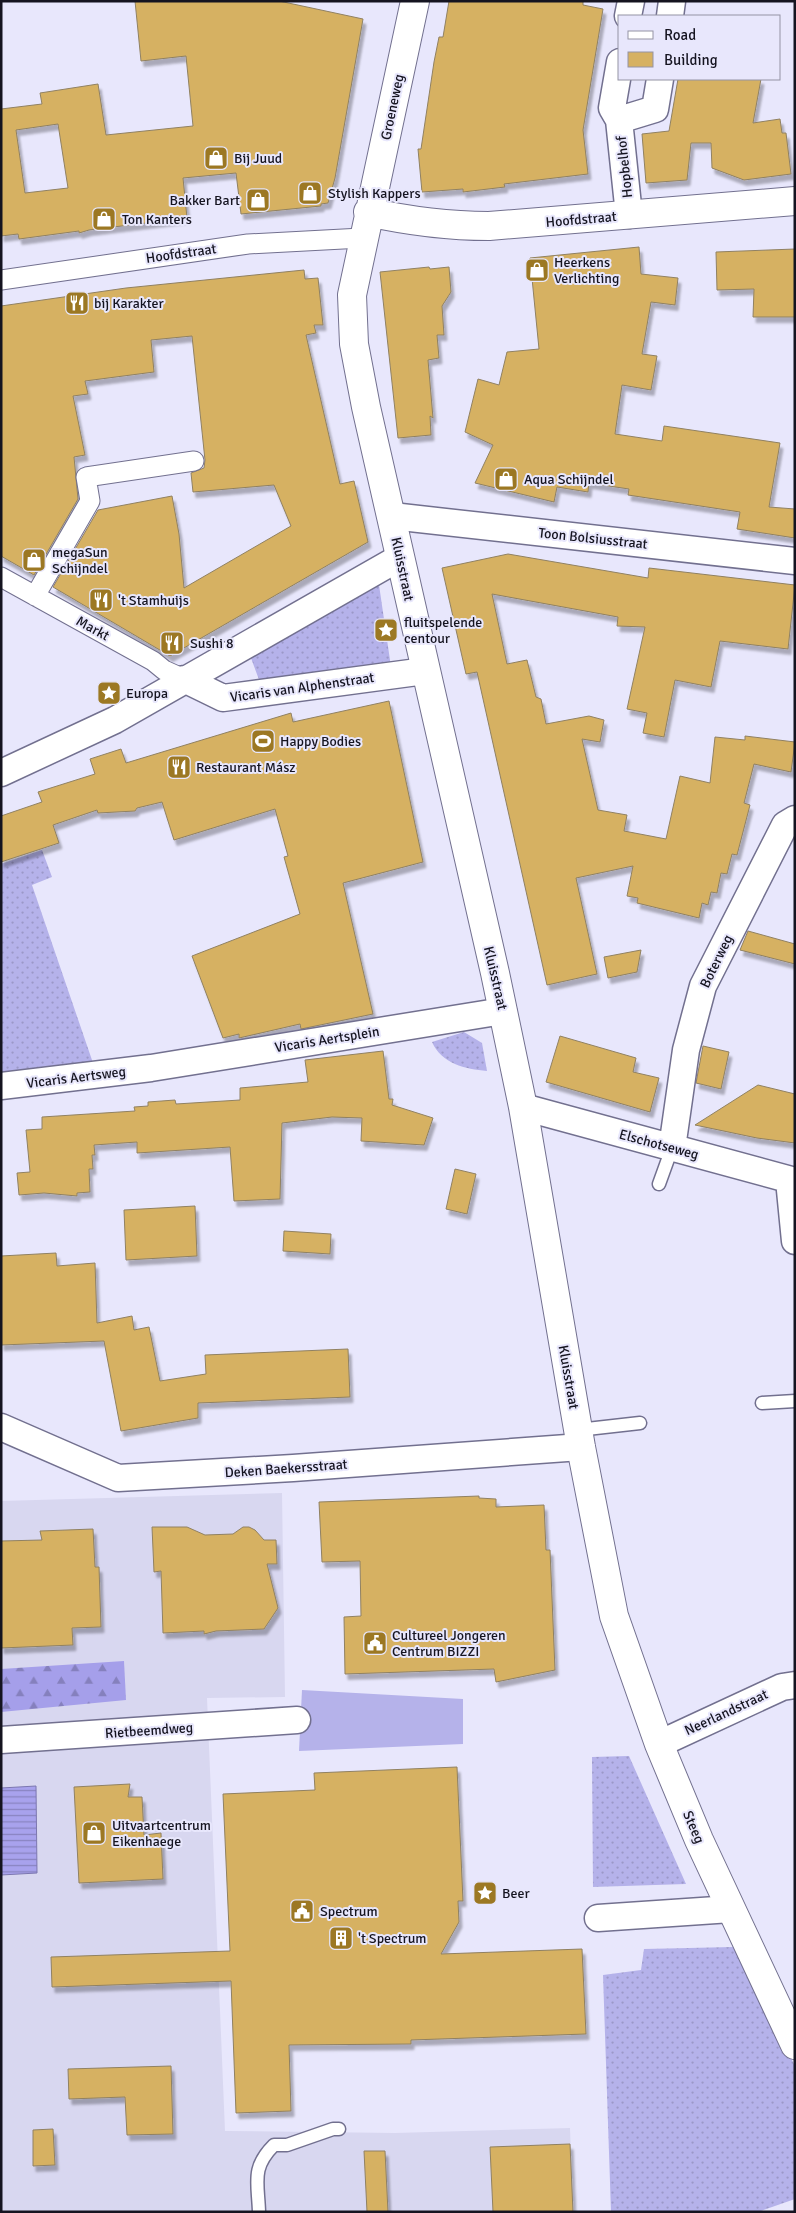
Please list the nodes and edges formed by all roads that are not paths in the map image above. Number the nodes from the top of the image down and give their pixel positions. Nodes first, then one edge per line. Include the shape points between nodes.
1 (414, 1) edge
2 (631, 1) edge
3 (672, 1) edge
4 (628, 15) edge
5 (670, 15) edge
6 (618, 74) edge
7 (660, 80) edge
8 (620, 120) junction
9 (795, 201) edge
10 (368, 212) junction
11 (629, 215) junction
12 (362, 238) junction
13 (1, 280) edge
14 (194, 461) dead end
15 (392, 516) junction
16 (399, 558) junction
17 (795, 561) edge
18 (1, 577) edge
19 (36, 596) junction
20 (425, 670) junction
21 (184, 678) junction
22 (1, 773) edge
23 (795, 819) edge
24 (503, 1011) junction
25 (151, 1068) joint
26 (1, 1086) edge
27 (522, 1107) junction
28 (672, 1148) junction
29 (792, 1180) edge
30 (659, 1184) dead end
31 (795, 1241) edge
32 (795, 1401) edge
33 (762, 1403) dead end
34 (640, 1423) dead end
35 (1, 1427) edge
36 (580, 1438) junction
37 (795, 1685) edge
38 (297, 1720) dead end
39 (1, 1740) edge
40 (659, 1744) junction
41 (731, 1909) junction
42 (598, 1918) dead end
43 (795, 2045) edge
44 (339, 2129) dead end
45 (259, 2212) edge

1 - 10 street, Groeneweg
2 - 4 street
3 - 5 street
6 - 8 street, Hopbelhof via 612,108
7 - 8 street, Hopbelhof via 655,109
8 - 11 street, Hopbelhof
9 - 11 street, Hoofdstraat
10 - 11 street, Hoofdstraat via 413,222 460,226
10 - 12 street, Kluisstraat
12 - 13 street, Hoofdstraat via 248,244
12 - 15 street, Kluisstraat via 352,294 354,344
14 - 19 street via 86,476 90,501
15 - 16 street, Kluisstraat
15 - 17 street, Toon Bolsiusstraat
16 - 20 street, Kluisstraat
16 - 21 street
18 - 19 street, Markt
19 - 21 street, Markt via 164,670
20 - 21 street, Vicaris van Alphenstraat via 223,698
20 - 24 street, Kluisstraat
21 - 22 street via 114,720
23 - 28 street, Boterweg via 785,825 703,986 686,1050
24 - 25 street, Vicaris Aertsplein
24 - 27 street, Kluisstraat
25 - 26 street, Vicaris Aertsweg
27 - 28 street, Elschotseweg
27 - 36 street, Kluisstraat
28 - 29 street, Elschotseweg
28 - 30 lane
29 - 31 street
32 - 33 lane
34 - 36 lane
35 - 36 street, Deken Baekersstraat via 118,1478 293,1468
36 - 40 street, Kluisstraat via 614,1616
37 - 40 street, Neerlandstraat via 782,1687
38 - 39 street, Rietbeemdweg
40 - 41 street, Steeg
41 - 42 street
41 - 43 street, Steeg
44 - 45 lane via 287,2145 274,2145 265,2154 257,2168

